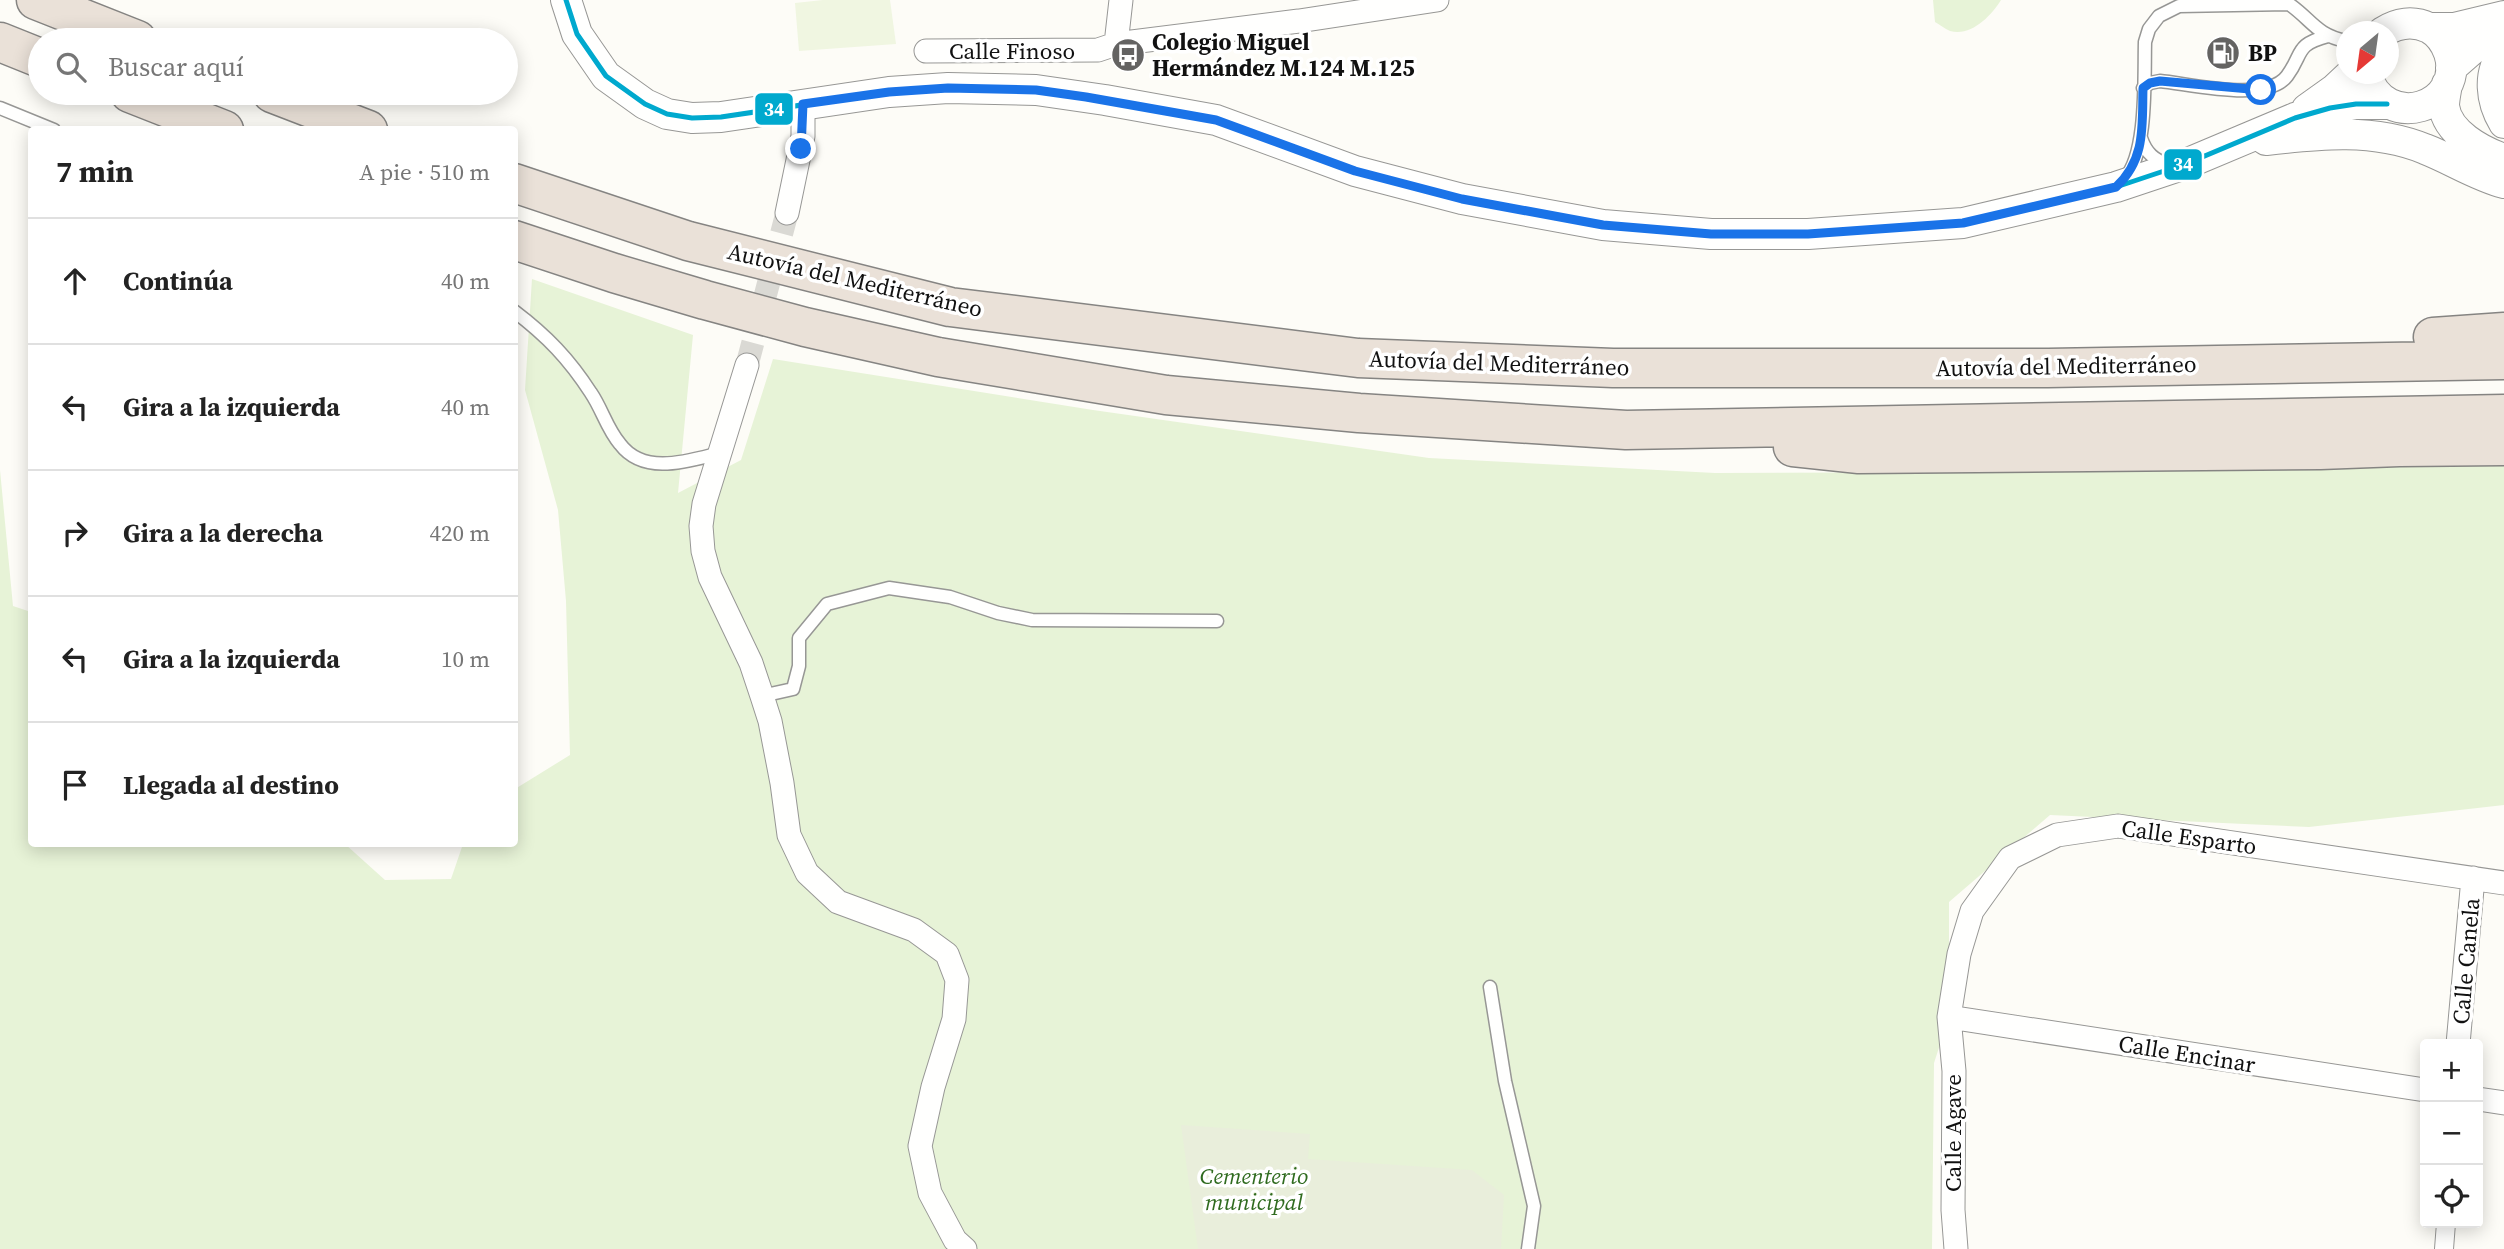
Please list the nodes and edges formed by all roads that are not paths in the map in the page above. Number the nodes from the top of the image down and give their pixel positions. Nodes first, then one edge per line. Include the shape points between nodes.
1 (36, 0) edge
2 (566, 0) edge
3 (1121, 0) edge
4 (1437, 0) edge
5 (1299, 10) edge
6 (2504, 16) edge
7 (2399, 24) edge
8 (107, 28) edge
9 (2430, 29) junction
10 (2504, 29) edge
11 (2328, 36) junction
12 (2336, 38) edge
13 (0, 42) edge
14 (1107, 47) junction
15 (926, 51) dead end
16 (2504, 52) edge
17 (28, 53) edge
18 (2449, 76) junction
19 (2340, 84) edge
20 (2369, 84) edge
21 (2143, 88) junction
22 (803, 104) junction
23 (160, 105) edge
24 (303, 105) edge
25 (2392, 106) junction
26 (0, 108) edge
27 (2295, 118) junction
28 (2504, 123) edge
29 (44, 126) edge
30 (214, 126) edge
31 (358, 126) edge
32 (2141, 138) junction
33 (2231, 147) junction
34 (2504, 159) edge
35 (2175, 167) junction
36 (2491, 177) edge
37 (518, 184) edge
38 (2116, 187) junction
39 (787, 212) tunnel mouth
40 (518, 241) edge
41 (518, 315) edge
42 (2504, 332) edge
43 (2504, 360) edge
44 (747, 365) tunnel mouth
45 (2048, 368) junction
46 (2504, 414) edge
47 (1626, 429) junction
48 (2504, 446) edge
49 (720, 453) junction
50 (1217, 621) dead end
51 (762, 696) junction
52 (2473, 878) junction
53 (2504, 883) edge
54 (1490, 987) dead end
55 (1950, 1017) junction
56 (2458, 1039) edge
57 (2420, 1089) edge
58 (2483, 1100) edge
59 (2504, 1103) edge
60 (2446, 1228) edge
61 (965, 1249) edge
62 (1528, 1249) edge
63 (1956, 1249) edge
64 (2444, 1249) edge

1 - 8 highway
2 - 22 street via 576,34 606,76 636,99 667,114 721,117
3 - 14 street
4 - 5 street, Calle Finoso
5 - 14 street, Calle Finoso
6 - 9 street
7 - 9 street
9 - 18 street via 2446,45
10 - 18 street via 2466,53
11 - 12 lane
11 - 21 lane via 2301,48 2287,76 2278,85 2261,90 2160,81
11 - 21 lane via 2290,4 2179,6 2160,16 2149,29
13 - 17 highway
14 - 15 street, Calle Finoso
16 - 28 street via 2492,84 2495,106
18 - 25 street via 2441,94 2431,102 2420,107
18 - 34 street via 2444,105 2448,120 2464,137
19 - 27 street
20 - 25 street
21 - 32 lane
22 - 38 street via 948,88 1036,90 1086,97 1216,120 1355,171 1462,199 1603,225 1711,234 1808,234 1963,223
22 - 39 street via 803,136
23 - 30 highway
24 - 31 highway
25 - 27 street via 2356,104
25 - 36 street
26 - 29 lane
27 - 33 street
32 - 35 lane via 2154,158
32 - 38 lane via 2133,168
33 - 35 street
33 - 36 street via 2332,134 2378,136 2424,148
35 - 38 street
37 - 45 highway, Autovía del Mediterráneo via 688,241 950,307 1358,358 1613,368
40 - 47 highway via 705,300 938,357 1166,395 1359,413
41 - 49 lane via 560,351 593,396 621,447 632,455 681,464
42 - 45 highway via 2396,340 2211,343
43 - 45 highway, Autovía del Mediterráneo
44 - 49 street
46 - 47 highway
47 - 48 highway via 1859,454
49 - 51 street via 704,504 703,551
50 - 51 lane via 1032,620 950,597 889,588 827,604 799,638 793,689
51 - 61 street via 789,835 807,873 838,902 914,930 947,954 957,980 954,1018 920,1146 930,1193 955,1240
52 - 53 street, Calle Esparto
52 - 55 street, Calle Esparto via 2118,826 2057,835 2010,858 1972,911 1959,954
52 - 56 street, Calle Canela
54 - 62 lane via 1505,1081 1534,1206
55 - 57 street, Calle Encinar
55 - 63 street, Calle Agave
58 - 59 street
60 - 64 street

